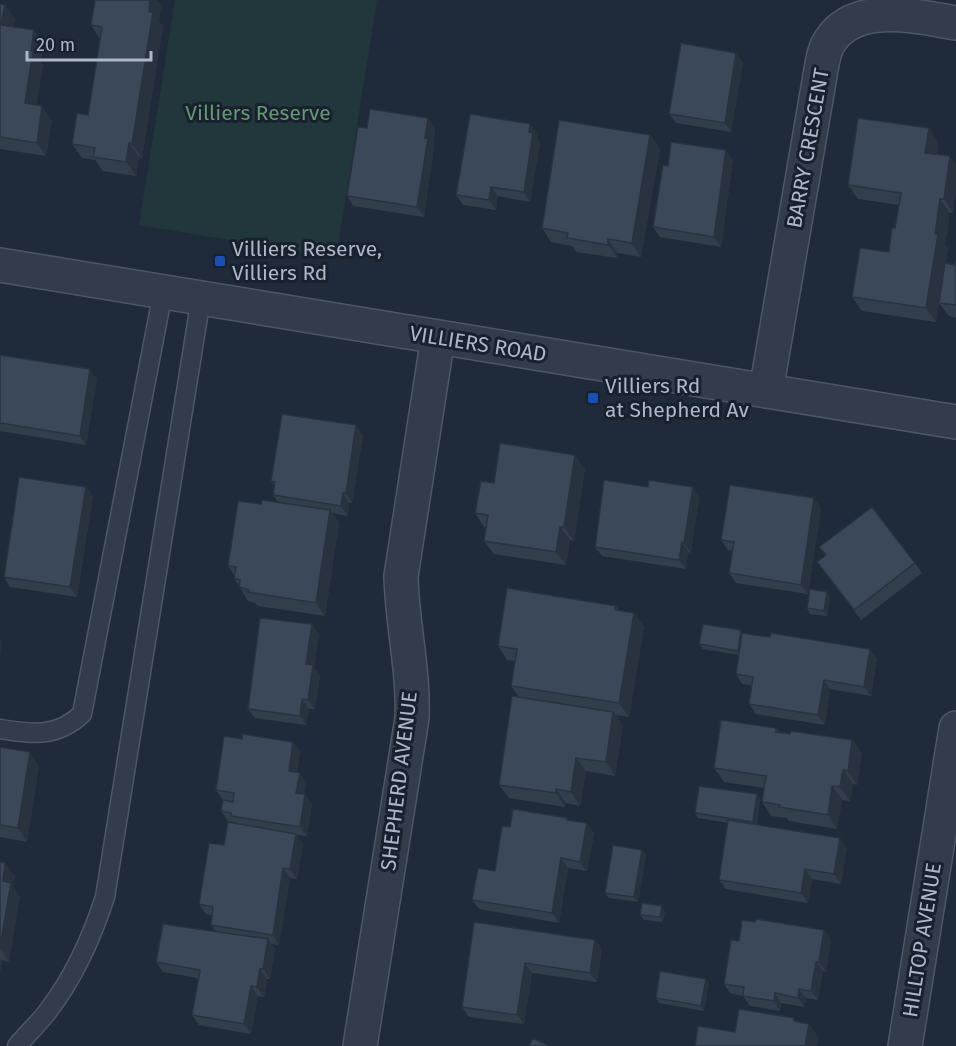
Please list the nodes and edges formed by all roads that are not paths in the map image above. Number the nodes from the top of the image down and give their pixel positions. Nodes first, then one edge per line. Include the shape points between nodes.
1 (956, 22) edge
2 (0, 265) edge
3 (163, 292) junction
4 (201, 298) junction
5 (438, 337) junction
6 (766, 391) junction
7 (956, 422) edge
8 (956, 728) edge
9 (0, 729) edge
10 (17, 1046) edge
11 (360, 1046) edge
12 (905, 1046) edge

1 - 6 street, BARRY CRESCENT via 905,14 860,16 841,27 827,45
2 - 3 street, VILLIERS ROAD
3 - 4 street, VILLIERS ROAD
3 - 9 lane via 82,714 52,731 33,734
4 - 5 street, VILLIERS ROAD
4 - 10 lane via 105,897 83,954 48,1011
5 - 6 street, VILLIERS ROAD
5 - 11 street, SHEPHERD AVENUE via 400,576 413,691 412,718
6 - 7 street, VILLIERS ROAD
8 - 12 street, HILLTOP AVENUE

